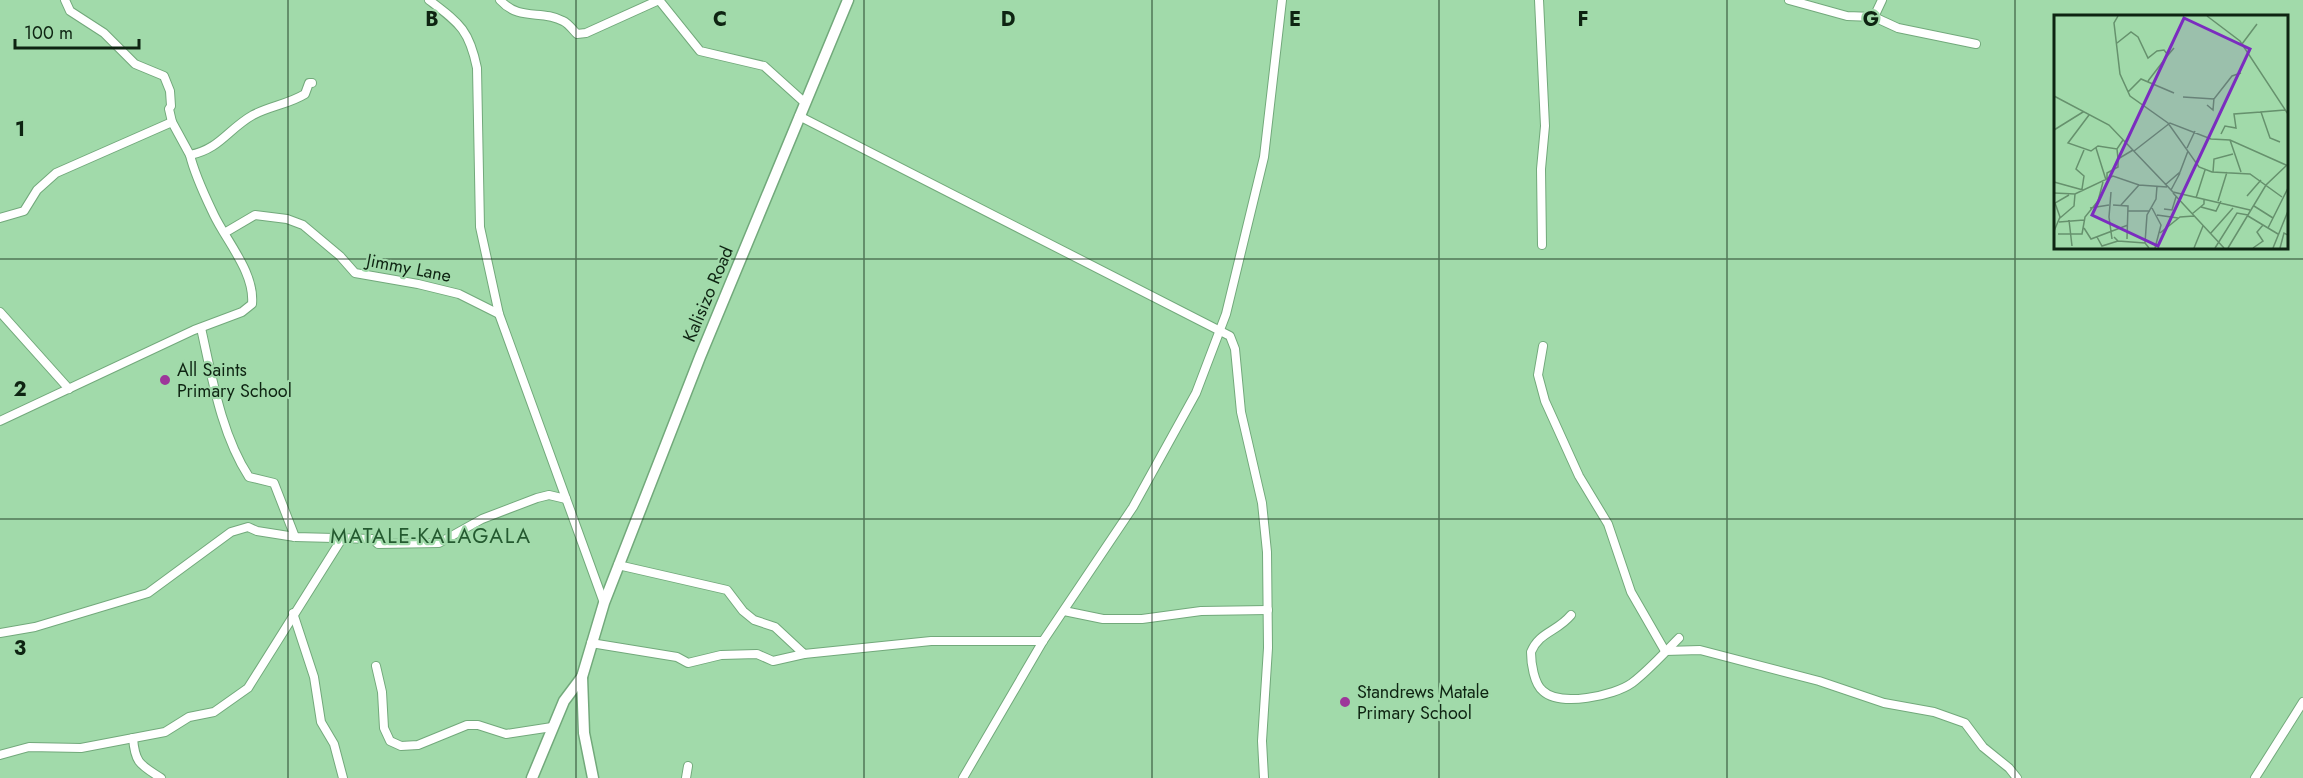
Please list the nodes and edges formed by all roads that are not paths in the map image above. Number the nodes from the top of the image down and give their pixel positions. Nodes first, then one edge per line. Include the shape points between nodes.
1 (65, 0) edge
2 (429, 0) edge
3 (500, 0) edge
4 (659, 0) edge
5 (848, 0) edge
6 (1282, 0) edge
7 (1539, 0) edge
8 (1790, 0) edge
9 (1882, 0) edge
10 (1874, 17) junction
11 (1976, 44) dead end
12 (312, 83) dead end
13 (804, 102) junction
14 (799, 116) junction
15 (171, 122) junction
16 (190, 155) junction
17 (0, 218) edge
18 (226, 232) junction
19 (1542, 245) dead end
20 (0, 312) edge
21 (499, 314) junction
22 (201, 328) junction
23 (1220, 331) junction
24 (1543, 346) dead end
25 (69, 389) junction
26 (0, 421) edge
27 (566, 499) junction
28 (295, 537) junction
29 (341, 540) junction
30 (618, 565) junction
31 (604, 603) junction
32 (1268, 610) junction
33 (1064, 612) junction
34 (293, 613) junction
35 (1571, 615) dead end
36 (0, 633) edge
37 (1679, 638) dead end
38 (1043, 641) junction
39 (591, 643) junction
40 (1665, 651) junction
41 (804, 654) junction
42 (376, 666) dead end
43 (582, 677) junction
44 (2303, 702) edge
45 (552, 727) junction
46 (133, 738) junction
47 (0, 755) edge
48 (688, 766) dead end
49 (161, 778) edge
50 (343, 778) edge
51 (532, 778) edge
52 (593, 778) edge
53 (686, 778) edge
54 (963, 778) edge
55 (1264, 778) edge
56 (2017, 778) edge
57 (2254, 778) edge

1 - 15 street via 70,11 105,33 135,64 164,76 171,95
2 - 21 street via 460,24 474,55 480,227
3 - 4 street via 516,12 565,21 577,34
4 - 13 street via 700,51 764,66
5 - 13 street, Kalisizo Road
6 - 23 street via 1264,157
7 - 19 street via 1545,126
8 - 10 street via 1847,16
9 - 10 street
10 - 11 street via 1898,28
12 - 16 street via 300,98 255,114 220,143
13 - 14 street, Kalisizo Road
14 - 23 street
14 - 30 street, Kalisizo Road
15 - 16 street
15 - 17 street via 56,172 37,190 24,211
16 - 18 street via 195,177
18 - 21 street, Jimmy Lane via 255,215 287,219 303,225 355,273 459,294
18 - 22 street via 253,292 252,304
20 - 25 street
21 - 27 street
22 - 25 street
22 - 28 street via 216,394 241,464 249,477 274,483
23 - 32 street via 1233,342 1241,412 1262,503
23 - 33 street via 1196,393 1133,507
24 - 40 street via 1538,375 1545,401 1579,476 1608,524 1631,592
25 - 26 street
27 - 29 street via 549,495 537,498 482,519 439,543
27 - 31 street
28 - 29 street
28 - 36 street via 241,528 148,593 35,627
29 - 34 street
30 - 31 street, Kalisizo Road
30 - 41 street via 727,590 743,611 754,620 775,627
31 - 39 street, Kalisizo Road
32 - 33 street via 1201,611 1142,619 1103,619
32 - 55 street
33 - 38 street
34 - 46 street via 248,688 214,712 189,717 165,732
34 - 50 street via 314,677 321,722 334,744
35 - 40 street via 1560,628 1540,638 1531,652 1539,688 1551,697 1597,697 1611,693 1632,682
37 - 40 street
38 - 41 street via 931,642
38 - 54 street
39 - 41 street via 677,657 688,663 721,655 757,654 773,661
39 - 43 street, Kalisizo Road
40 - 56 street via 1700,650 1965,723 1983,747
42 - 45 street via 384,728 390,741 401,746 418,745 467,725 506,734
43 - 45 street via 564,701
43 - 52 street via 584,733
44 - 57 street
45 - 51 street
46 - 47 street via 81,748 29,747
46 - 49 street via 138,763
48 - 53 street

